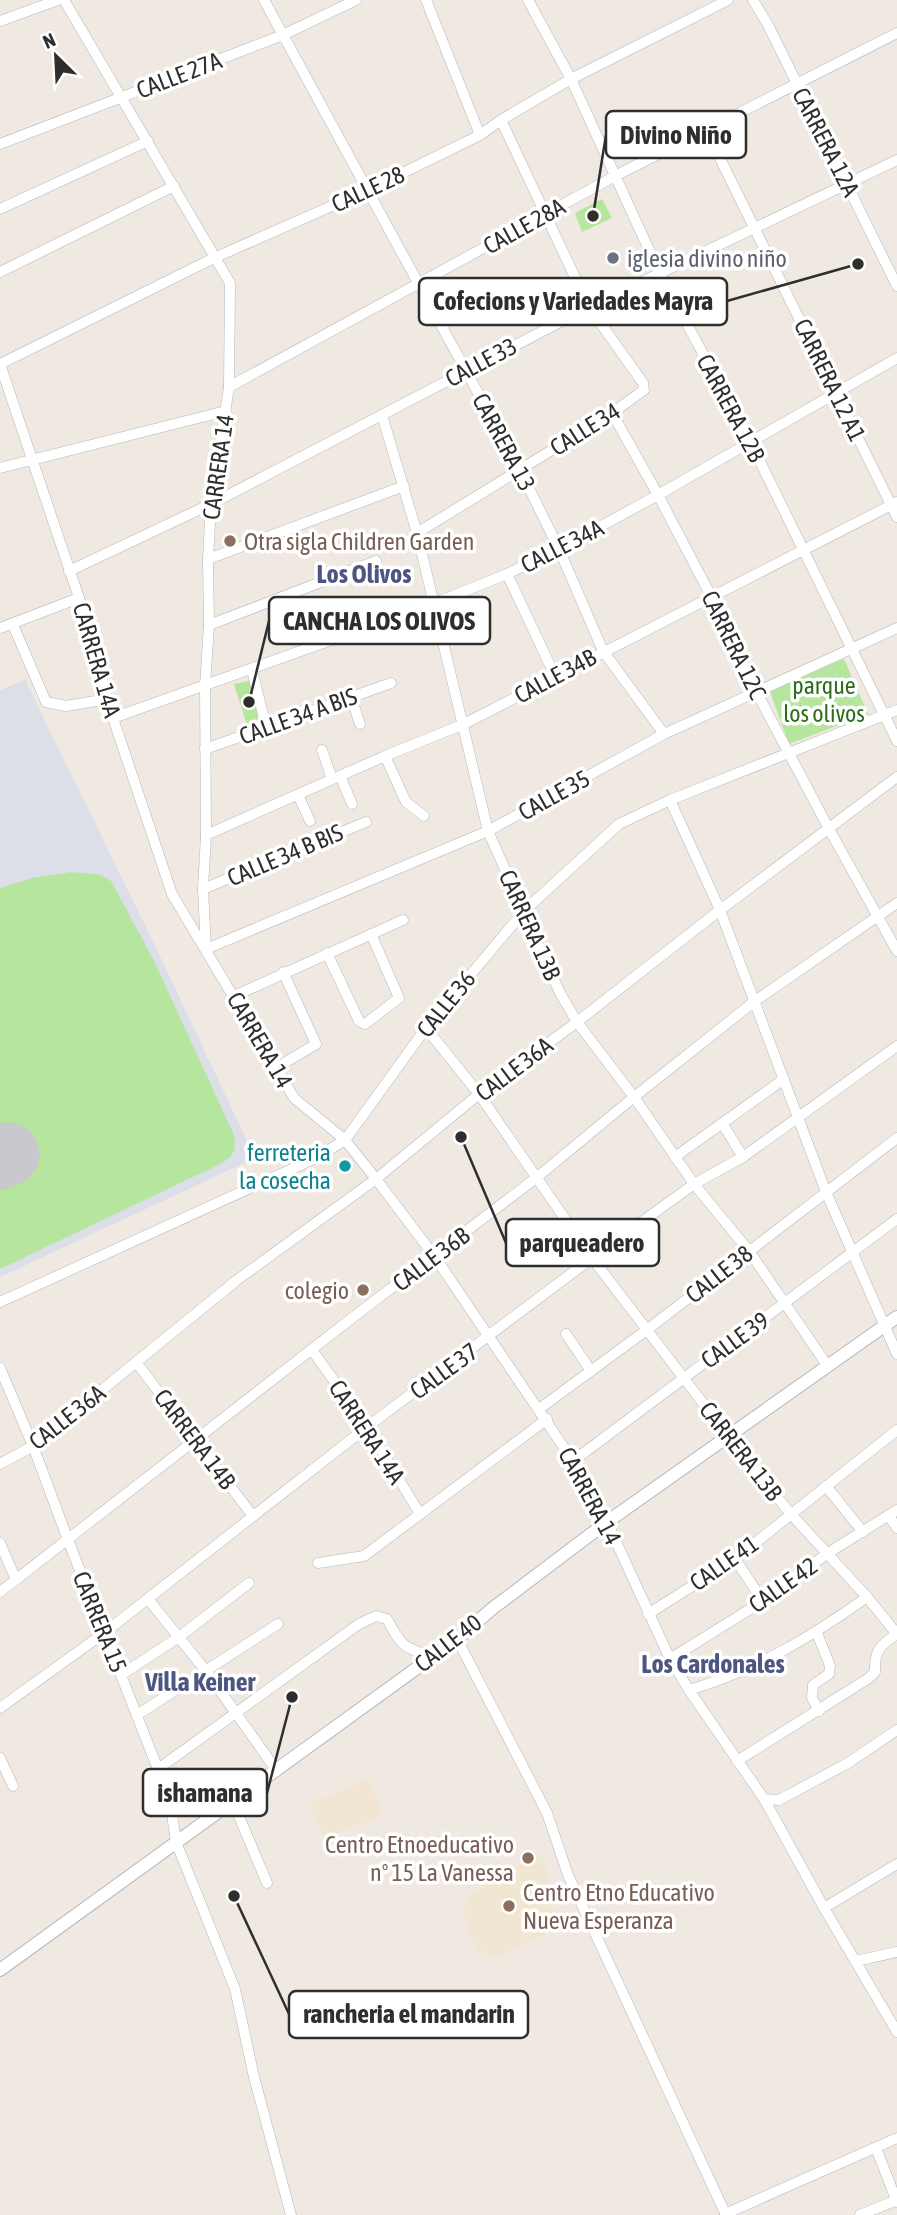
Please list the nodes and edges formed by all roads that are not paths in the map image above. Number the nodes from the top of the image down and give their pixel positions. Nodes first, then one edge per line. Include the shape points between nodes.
1 (58, 0) edge
2 (64, 0) edge
3 (264, 0) edge
4 (356, 0) edge
5 (426, 0) edge
6 (528, 0) edge
7 (728, 0) edge
8 (753, 0) edge
9 (0, 21) edge
10 (897, 33) edge
11 (283, 35) junction
12 (571, 79) junction
13 (796, 82) junction
14 (122, 97) junction
15 (501, 120) junction
16 (706, 130) junction
17 (480, 135) junction
18 (148, 141) junction
19 (0, 144) edge
20 (897, 160) edge
21 (617, 176) junction
22 (848, 183) junction
23 (174, 186) junction
24 (368, 191) junction
25 (0, 209) edge
26 (545, 214) junction
27 (755, 227) junction
28 (216, 257) junction
29 (0, 272) edge
30 (660, 274) junction
31 (418, 286) junction
32 (897, 286) edge
33 (589, 307) junction
34 (897, 358) edge
35 (0, 364) edge
36 (466, 370) junction
37 (229, 387) junction
38 (836, 391) junction
39 (226, 411) junction
40 (612, 412) junction
41 (382, 415) junction
42 (750, 441) junction
43 (31, 461) junction
44 (0, 468) edge
45 (520, 470) junction
46 (404, 486) junction
47 (658, 495) junction
48 (894, 503) edge
49 (211, 504) junction
50 (897, 517) edge
51 (418, 533) junction
52 (559, 550) junction
53 (804, 550) junction
54 (208, 559) junction
55 (376, 561) dead end
56 (69, 571) junction
57 (507, 574) junction
58 (711, 596) junction
59 (79, 598) junction
60 (435, 603) junction
61 (13, 625) junction
62 (209, 625) junction
63 (0, 628) edge
64 (897, 628) edge
65 (852, 649) junction
66 (603, 651) junction
67 (252, 670) junction
68 (555, 676) junction
69 (391, 682) dead end
70 (205, 686) junction
71 (757, 693) junction
72 (351, 697) junction
73 (108, 699) junction
74 (897, 710) edge
75 (884, 715) junction
76 (113, 718) junction
77 (360, 724) dead end
78 (464, 724) junction
79 (267, 727) junction
80 (664, 734) junction
81 (897, 740) edge
82 (205, 749) junction
83 (322, 750) dead end
84 (789, 751) junction
85 (385, 756) junction
86 (336, 777) junction
87 (897, 777) edge
88 (298, 795) junction
89 (670, 800) junction
90 (352, 804) dead end
91 (424, 816) dead end
92 (310, 821) dead end
93 (366, 822) dead end
94 (829, 829) junction
95 (488, 831) junction
96 (206, 835) junction
97 (203, 889) junction
98 (897, 903) edge
99 (720, 910) junction
100 (524, 911) junction
101 (877, 915) junction
102 (403, 920) dead end
103 (371, 934) junction
104 (206, 949) junction
105 (897, 951) edge
106 (327, 953) junction
107 (283, 972) junction
108 (234, 996) junction
109 (755, 1001) junction
110 (577, 1022) junction
111 (426, 1028) junction
112 (897, 1046) edge
113 (276, 1068) junction
114 (784, 1079) junction
115 (479, 1094) junction
116 (634, 1097) junction
117 (798, 1117) junction
118 (722, 1123) junction
119 (897, 1138) edge
120 (345, 1140) junction
121 (675, 1157) junction
122 (743, 1157) junction
123 (536, 1178) junction
124 (376, 1179) junction
125 (694, 1184) junction
126 (826, 1192) junction
127 (897, 1219) edge
128 (749, 1251) junction
129 (853, 1253) junction
130 (435, 1257) junction
131 (592, 1258) junction
132 (0, 1302) edge
133 (785, 1304) junction
134 (897, 1317) edge
135 (885, 1325) junction
136 (648, 1329) junction
137 (566, 1334) dead end
138 (490, 1336) junction
139 (312, 1350) junction
140 (897, 1354) edge
141 (136, 1362) junction
142 (827, 1365) junction
143 (0, 1368) edge
144 (592, 1371) junction
145 (684, 1378) junction
146 (539, 1409) junction
147 (547, 1419) junction
148 (367, 1427) junction
149 (897, 1430) edge
150 (728, 1436) junction
151 (197, 1440) junction
152 (33, 1446) junction
153 (573, 1461) junction
154 (0, 1464) edge
155 (826, 1486) junction
156 (790, 1513) junction
157 (893, 1513) edge
158 (420, 1514) junction
159 (253, 1516) junction
160 (607, 1522) junction
161 (897, 1528) edge
162 (863, 1532) junction
163 (68, 1540) junction
164 (0, 1544) edge
165 (828, 1553) junction
166 (735, 1559) junction
167 (318, 1563) dead end
168 (16, 1580) junction
169 (249, 1583) dead end
170 (0, 1592) edge
171 (867, 1597) junction
172 (148, 1599) junction
173 (763, 1601) junction
174 (648, 1614) junction
175 (278, 1624) dead end
176 (104, 1633) junction
177 (817, 1633) junction
178 (897, 1634) edge
179 (179, 1637) junction
180 (457, 1639) junction
181 (433, 1657) junction
182 (670, 1659) junction
183 (206, 1671) junction
184 (121, 1675) junction
185 (689, 1690) junction
186 (0, 1708) edge
187 (819, 1711) junction
188 (237, 1714) junction
189 (137, 1715) junction
190 (897, 1730) edge
191 (0, 1758) edge
192 (737, 1761) junction
193 (158, 1769) junction
194 (277, 1771) junction
195 (13, 1786) dead end
196 (764, 1799) junction
197 (779, 1801) junction
198 (233, 1802) junction
199 (772, 1814) junction
200 (176, 1842) junction
201 (897, 1864) edge
202 (267, 1883) dead end
203 (824, 1908) junction
204 (897, 1952) edge
205 (856, 1961) junction
206 (0, 1970) edge
207 (897, 2031) edge
208 (897, 2138) edge
209 (876, 2148) junction
210 (897, 2201) edge
211 (291, 2215) edge
212 (726, 2215) edge
213 (860, 2215) edge

1 - 9 street
2 - 14 street, CARRERA 14
3 - 11 street, CARRERA 13
4 - 11 street, CALLE 27A
5 - 17 street
6 - 12 street, CARRERA 12B
7 - 12 street, CALLE 28
8 - 13 street, CARRERA 12A
10 - 13 street, CALLE 28A
11 - 14 street, CALLE 27A
11 - 24 street, CARRERA 13
12 - 15 street, CALLE 28
12 - 21 street, CARRERA 12B
13 - 16 street, CALLE 28A
13 - 22 street, CARRERA 12A
14 - 18 street, CARRERA 14
14 - 19 street, CALLE 27A
15 - 17 street, CALLE 28
15 - 26 street
16 - 21 street, CALLE 28A
16 - 27 street, CARRERA 12 A1
17 - 24 street, CALLE 28
18 - 23 street, CARRERA 14
18 - 25 street
20 - 22 street, CALLE 33
21 - 26 street, CALLE 28A
21 - 30 street, CARRERA 12B
22 - 27 street, CALLE 33
22 - 32 street, CARRERA 12A
23 - 28 street, CARRERA 14
23 - 29 street
24 - 28 street, CALLE 28
24 - 31 street, CARRERA 13
26 - 31 street, CALLE 28A
26 - 33 street
27 - 30 street, CALLE 33
27 - 38 street, CARRERA 12 A1
28 - 35 street, CALLE 28
28 - 37 street, CARRERA 14 via 230,283
30 - 33 street, CALLE 33
30 - 42 street, CARRERA 12B
31 - 36 street, CARRERA 13
31 - 37 street, CALLE 28A
33 - 36 street, CALLE 33
33 - 40 street, CALLE 34 via 643,383 644,390
34 - 38 street, CALLE 34A
35 - 43 street, CARRERA 14A
36 - 41 street, CALLE 33
36 - 45 street, CARRERA 13
37 - 39 street, CARRERA 14
38 - 42 street, CALLE 34A
38 - 48 street, CARRERA 12 A1
39 - 43 street
39 - 49 street, CARRERA 14
40 - 45 street, CALLE 34
40 - 47 street, CARRERA 12C
41 - 46 street, CARRERA 13B
41 - 49 street, CALLE 33
42 - 47 street, CALLE 34A
42 - 53 street, CARRERA 12B
43 - 44 street
43 - 56 street, CARRERA 14A
45 - 51 street, CALLE 34
45 - 52 street, CARRERA 13
46 - 51 street, CARRERA 13B
46 - 54 street
47 - 52 street, CALLE 34A
47 - 58 street, CARRERA 12C
48 - 50 street, CARRERA 12 A1
48 - 53 street, CALLE 34B
49 - 54 street, CARRERA 14
49 - 56 street, CALLE 33
51 - 60 street, CARRERA 13B
52 - 57 street, CALLE 34A
52 - 66 street, CARRERA 13
53 - 58 street, CALLE 34B
53 - 65 street, CARRERA 12B
54 - 62 street, CARRERA 14
55 - 62 street
56 - 59 street, CARRERA 14A
57 - 60 street, CALLE 34A
57 - 68 street
58 - 66 street, CALLE 34B
58 - 71 street, CARRERA 12C
59 - 61 street
59 - 73 street, CARRERA 14A
60 - 67 street, CALLE 34A
60 - 78 street, CARRERA 13B
61 - 63 street
61 - 73 street via 46,702 66,706
62 - 70 street, CARRERA 14
64 - 65 street, CALLE 35
65 - 71 street, CALLE 35
65 - 75 street, CARRERA 12B
66 - 68 street, CALLE 34B
66 - 80 street, CARRERA 13
67 - 70 street, CALLE 34A
67 - 79 street
68 - 78 street, CALLE 34B
69 - 72 street, CALLE 34 A BIS
70 - 76 street, CALLE 34A
70 - 82 street, CARRERA 14
71 - 80 street, CALLE 35
71 - 84 street, CARRERA 12C
72 - 77 street
72 - 79 street, CALLE 34 A BIS
73 - 76 street, CARRERA 14A
74 - 75 street, CALLE 36
75 - 81 street, CARRERA 12B
75 - 84 street, CALLE 36
76 - 104 street, CARRERA 14A via 172,894
78 - 85 street, CALLE 34B
78 - 95 street, CARRERA 13B
79 - 82 street, CALLE 34 A BIS
80 - 95 street, CALLE 35
82 - 96 street, CARRERA 14
83 - 86 street
84 - 89 street, CALLE 36
84 - 94 street, CARRERA 12C
85 - 86 street, CALLE 34B
85 - 91 street via 406,802
86 - 88 street, CALLE 34B
86 - 90 street
87 - 94 street, CALLE 36A
88 - 92 street
88 - 96 street, CALLE 34B
89 - 99 street
89 - 100 street, CALLE 36 via 619,824
93 - 97 street, CALLE 34 B BIS
94 - 99 street, CALLE 36A
94 - 101 street, CARRERA 12C
95 - 100 street, CARRERA 13B
95 - 104 street, CALLE 35
96 - 97 street, CARRERA 14
97 - 104 street, CARRERA 14
98 - 101 street, CALLE 36B
99 - 109 street
99 - 110 street, CALLE 36A
100 - 110 street, CARRERA 13B
100 - 111 street, CALLE 36
101 - 105 street, CARRERA 12C
101 - 109 street, CALLE 36B
102 - 103 street
103 - 106 street
103 - 106 street via 399,998 365,1024 359,1021
104 - 108 street, CARRERA 14
106 - 107 street
107 - 108 street
107 - 113 street via 316,1044
108 - 113 street, CARRERA 14
109 - 114 street
109 - 116 street, CALLE 36B
110 - 115 street, CALLE 36A
110 - 116 street, CARRERA 13B
111 - 115 street, CARRERA 13B
111 - 120 street, CALLE 36
112 - 117 street, CALLE 37
113 - 120 street, CARRERA 14 via 293,1098
114 - 117 street
114 - 118 street
115 - 123 street, CARRERA 13B
115 - 124 street, CALLE 36A
116 - 121 street, CARRERA 13B
116 - 123 street, CALLE 36B
117 - 122 street, CALLE 37
117 - 126 street
118 - 121 street
118 - 122 street
119 - 126 street, CALLE 38
120 - 124 street, CARRERA 14
120 - 132 street, CALLE 36 via 316,1158
121 - 125 street, CARRERA 13B
122 - 125 street, CALLE 37
123 - 130 street, CALLE 36B
123 - 131 street, CARRERA 13B
124 - 130 street, CARRERA 14
124 - 141 street, CALLE 36A via 237,1280
125 - 128 street, CARRERA 13B
125 - 131 street, CALLE 37
126 - 128 street, CALLE 38
126 - 129 street
127 - 129 street, CALLE 39
128 - 133 street, CARRERA 13B
128 - 136 street, CALLE 38
129 - 133 street, CALLE 39
129 - 135 street
130 - 138 street, CARRERA 14
130 - 139 street, CALLE 36B
131 - 136 street, CARRERA 13B
131 - 138 street, CALLE 37
133 - 142 street, CARRERA 13B
133 - 145 street, CALLE 39
134 - 135 street, CALLE 40
135 - 140 street
135 - 142 street, CALLE 40
136 - 144 street, CALLE 38
136 - 145 street, CARRERA 13B
137 - 144 street
138 - 146 street, CARRERA 14
138 - 148 street, CALLE 37
139 - 148 street, CARRERA 14A
139 - 151 street, CALLE 36B
141 - 151 street, CARRERA 14B
141 - 152 street, CALLE 36A
142 - 150 street, CALLE 40
143 - 152 street, CARRERA 15
144 - 146 street, CALLE 38
145 - 150 street, CARRERA 13B
145 - 153 street, CALLE 39
146 - 147 street, CARRERA 14
147 - 153 street, CARRERA 14
147 - 158 street
148 - 158 street, CARRERA 14A
148 - 159 street, CALLE 37
149 - 155 street, CALLE 41
150 - 156 street, CARRERA 13B
150 - 160 street, CALLE 40
151 - 159 street, CARRERA 14B
151 - 163 street, CALLE 36B
152 - 154 street, CALLE 36A
152 - 163 street, CARRERA 15
153 - 160 street, CARRERA 14
155 - 156 street, CALLE 41
155 - 162 street
156 - 165 street, CARRERA 13B
156 - 166 street, CALLE 41
157 - 161 street
157 - 162 street, CALLE 42
158 - 167 street via 364,1556
159 - 172 street, CALLE 37
160 - 174 street, CARRERA 14
160 - 180 street, CALLE 40
162 - 165 street, CALLE 42
163 - 168 street, CALLE 36B
163 - 176 street, CARRERA 15
164 - 168 street
165 - 171 street, CARRERA 13B
165 - 173 street, CALLE 42
166 - 173 street
166 - 174 street, CALLE 41
168 - 170 street, CALLE 36B
169 - 179 street
171 - 177 street
171 - 178 street
172 - 176 street, CALLE 37
172 - 179 street
173 - 182 street, CALLE 42
174 - 182 street, CARRERA 14
175 - 183 street
176 - 184 street, CARRERA 15
176 - 186 street, CALLE 37
177 - 185 street via 727,1679
177 - 187 street via 830,1666 829,1674 813,1685 812,1698
178 - 187 street via 874,1656 875,1672 869,1678
179 - 183 street
179 - 184 street
180 - 181 street, CALLE 40
180 - 212 street via 547,1813 568,1875
181 - 188 street via 405,1647 387,1619 376,1616
181 - 194 street, CALLE 40
182 - 185 street, CARRERA 14
183 - 188 street
183 - 189 street
184 - 189 street, CARRERA 15
185 - 192 street, CARRERA 14
187 - 192 street
188 - 193 street
188 - 194 street
189 - 193 street, CARRERA 15
190 - 197 street
191 - 195 street
192 - 196 street, CARRERA 14
193 - 200 street, CARRERA 15 via 170,1800
194 - 198 street, CALLE 40
196 - 197 street
196 - 199 street, CARRERA 14
197 - 199 street
198 - 200 street, CALLE 40
198 - 202 street
199 - 203 street, CARRERA 14
200 - 206 street, CALLE 40
200 - 211 street, CARRERA 15 via 235,1989
201 - 203 street
203 - 205 street, CARRERA 14
204 - 205 street
205 - 207 street, CARRERA 14
208 - 209 street
209 - 210 street
209 - 212 street
210 - 213 street

